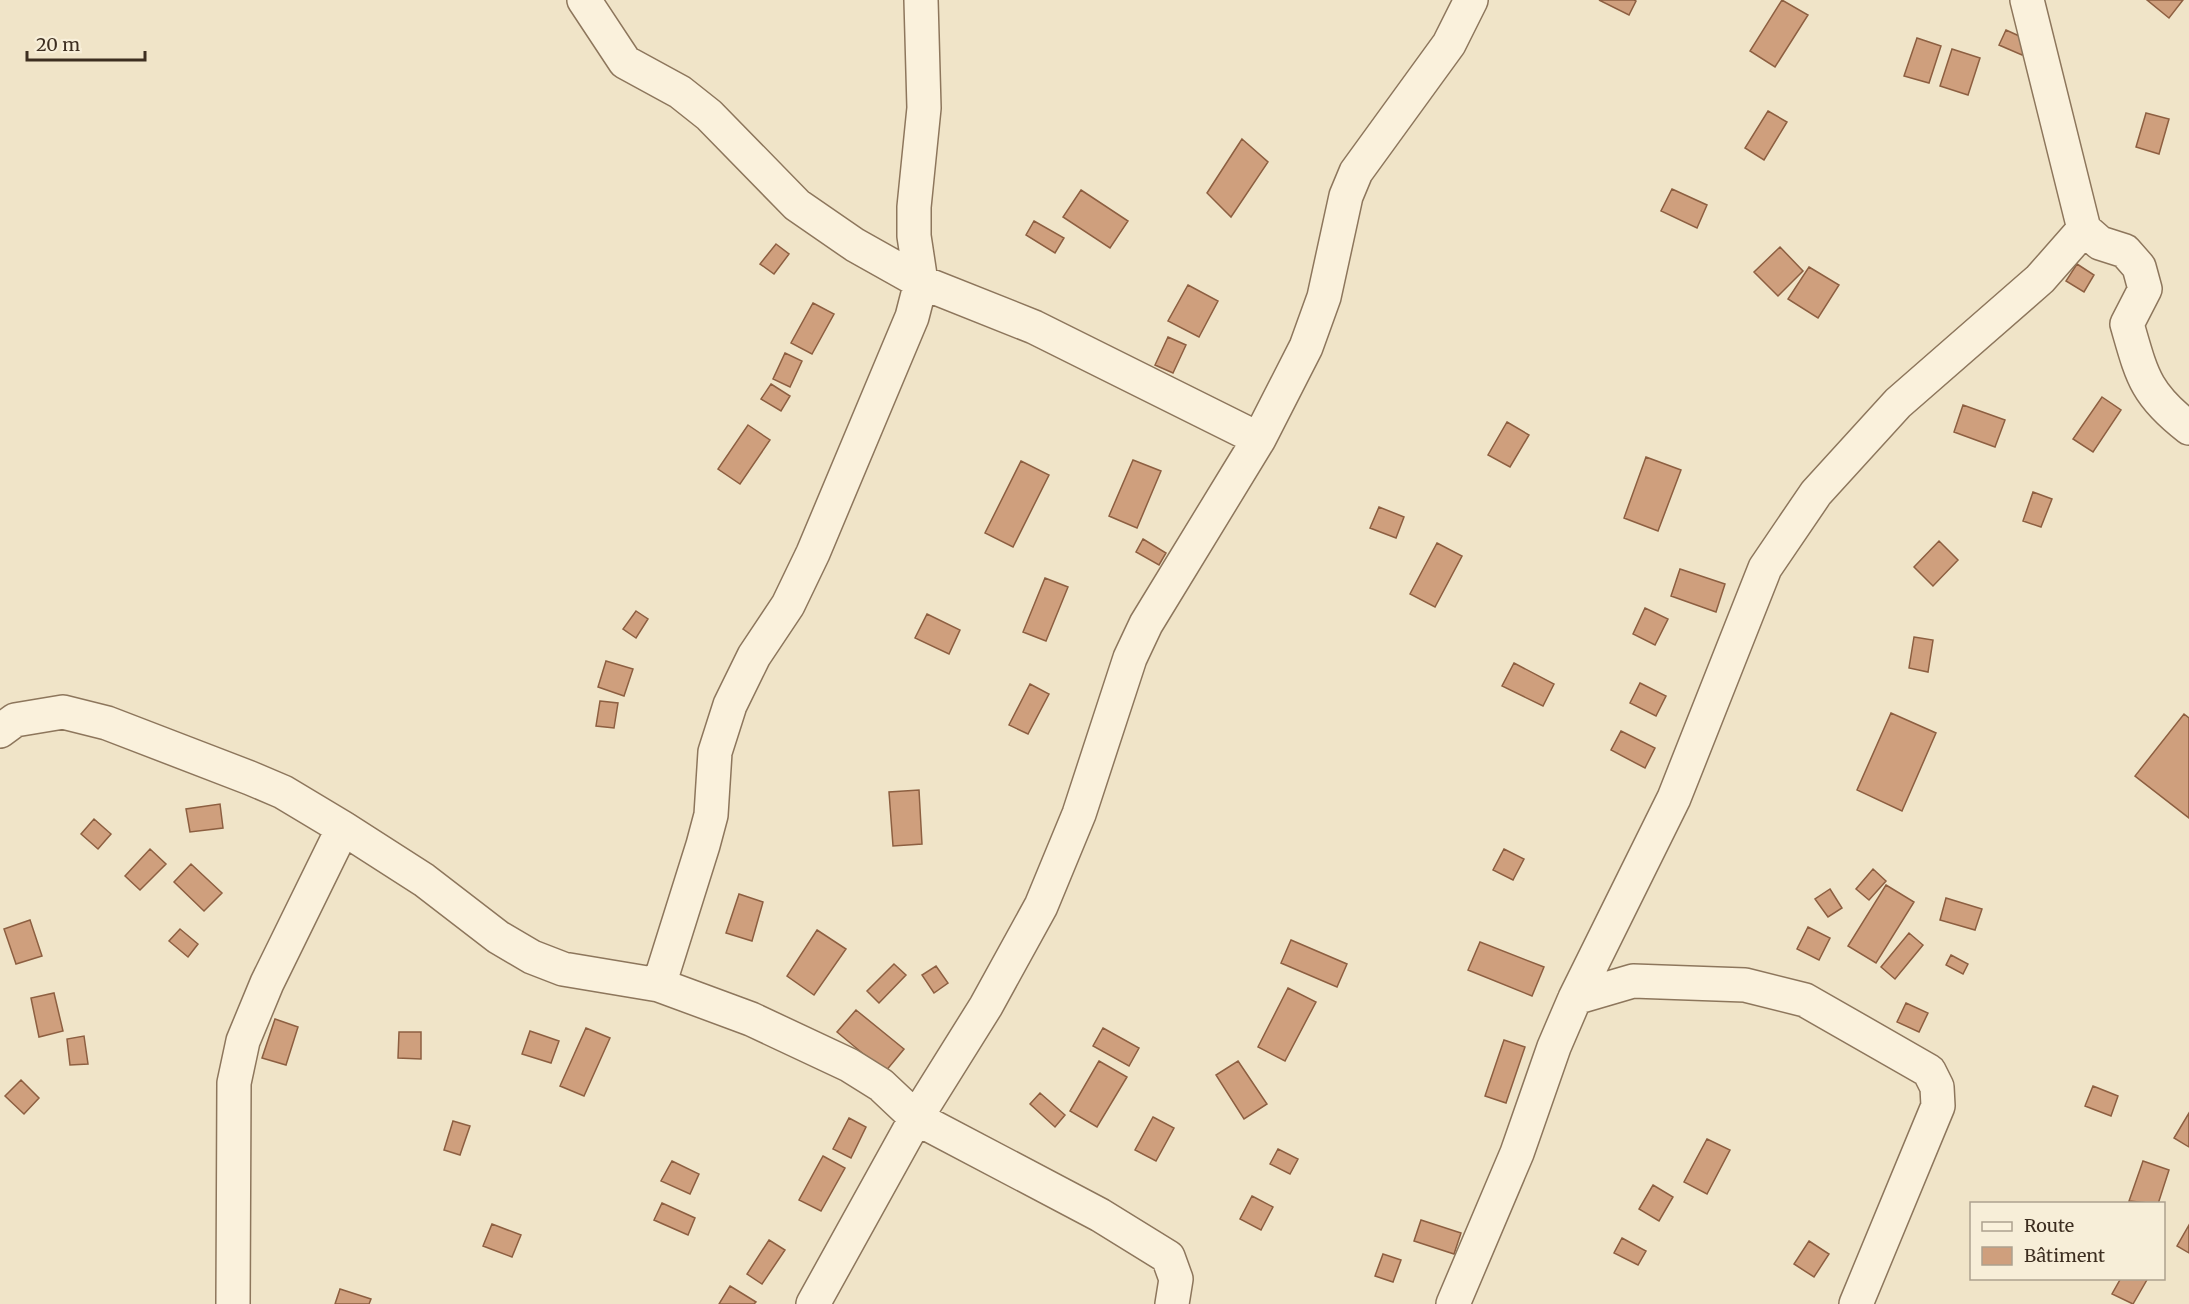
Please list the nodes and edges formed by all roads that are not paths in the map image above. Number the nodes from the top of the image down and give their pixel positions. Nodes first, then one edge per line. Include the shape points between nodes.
1 (584, 0) edge
2 (921, 0) edge
3 (1471, 0) edge
4 (2027, 0) edge
5 (2084, 229) junction
6 (921, 282) junction
7 (2189, 428) edge
8 (1259, 439) junction
9 (0, 731) edge
10 (343, 828) junction
11 (659, 985) junction
12 (1575, 998) junction
13 (916, 1118) junction
14 (238, 1302) edge
15 (813, 1304) edge
16 (1172, 1304) edge
17 (1453, 1304) edge
18 (1856, 1304) edge

1 - 6 street via 625,62 680,92 709,115 797,205 855,245
2 - 6 street via 924,108 914,226
3 - 8 street via 1449,44 1356,171 1346,196 1324,297 1306,347
4 - 5 street
5 - 7 street via 2100,243 2125,251 2139,267 2145,289 2127,324 2143,378 2159,402
5 - 12 street via 2040,279 1898,403 1816,493 1765,568 1674,798
6 - 8 street via 1034,327
6 - 11 street via 897,357 813,553 730,705 715,752 711,815
8 - 13 street via 1146,624 1130,658 1079,814 1041,906 986,1006
9 - 10 street via 15,720 63,712 107,723 283,792
10 - 11 street via 532,957 563,969
10 - 14 street via 243,1041 234,1083
11 - 13 street via 751,1019 849,1065 881,1085
12 - 17 street via 1518,1153
12 - 18 street via 1633,981 1745,985 1805,1000 1929,1071 1937,1087 1938,1106
13 - 15 street
13 - 16 street via 1100,1215 1167,1257 1176,1279

